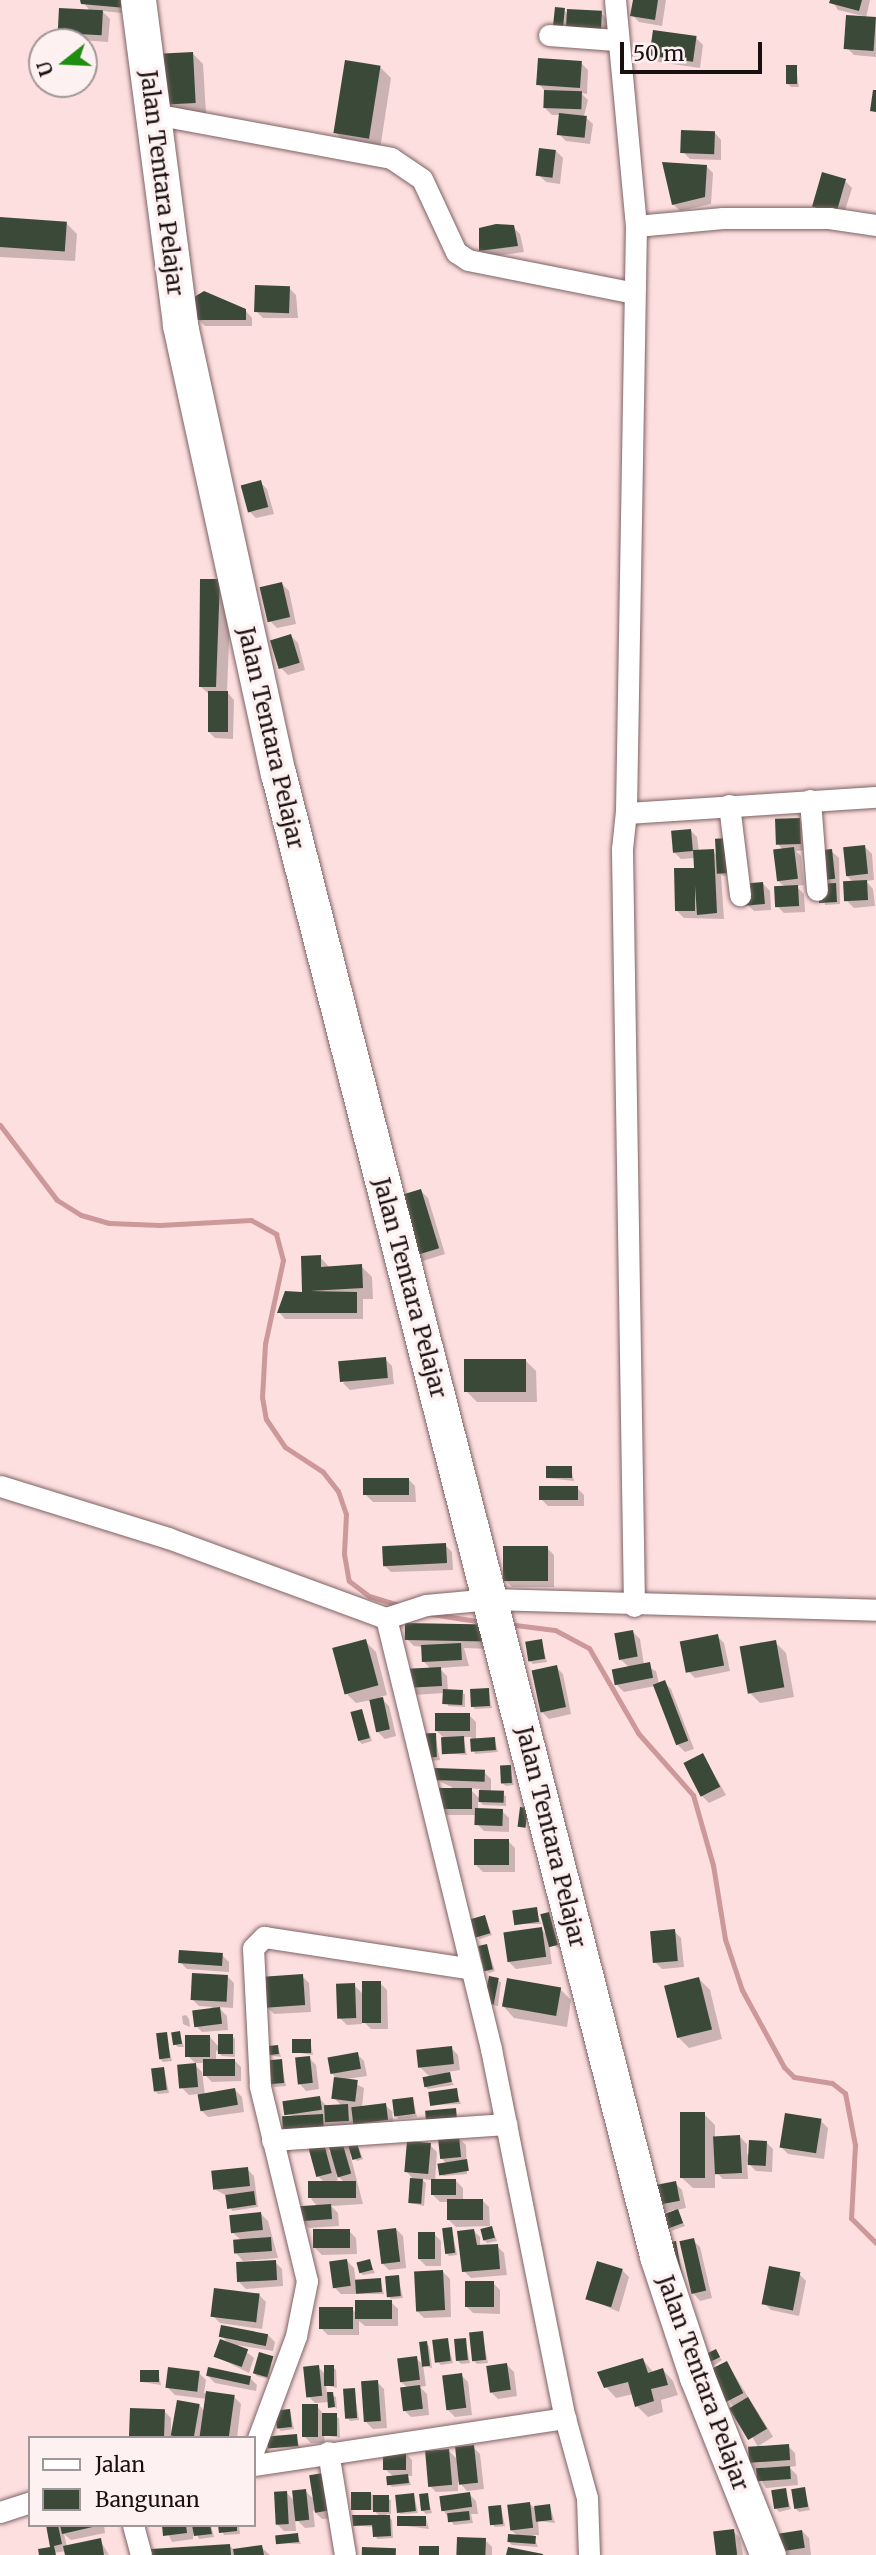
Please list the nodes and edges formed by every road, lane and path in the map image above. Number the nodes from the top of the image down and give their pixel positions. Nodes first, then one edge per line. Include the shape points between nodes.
1 (138, 0) edge
2 (615, 0) edge
3 (549, 35) dead end
4 (615, 40) junction
5 (154, 114) junction
6 (876, 225) edge
7 (636, 226) junction
8 (634, 293) junction
9 (876, 797) edge
10 (810, 800) junction
11 (729, 804) junction
12 (626, 813) junction
13 (817, 890) dead end
14 (740, 895) dead end
15 (0, 1486) edge
16 (492, 1604) junction
17 (634, 1606) junction
18 (876, 1609) edge
19 (391, 1616) junction
20 (472, 1969) junction
21 (506, 2124) junction
22 (272, 2140) junction
23 (565, 2418) junction
24 (256, 2444) edge
25 (328, 2452) junction
26 (256, 2465) edge
27 (28, 2503) edge
28 (0, 2512) edge
29 (134, 2527) edge
30 (141, 2555) edge
31 (345, 2555) edge
32 (589, 2555) edge
33 (768, 2555) edge

1 - 5 highway, Jalan Tentara Pelajar
2 - 4 street
3 - 4 street
4 - 7 street
5 - 8 street via 391,158 422,179 456,252 468,260
5 - 16 highway, Jalan Tentara Pelajar via 180,325 265,720
6 - 7 street via 829,218 723,218
7 - 8 street
8 - 12 street
9 - 10 street
10 - 11 street
10 - 13 street
11 - 12 street
11 - 14 street
12 - 17 street via 622,849
15 - 19 street via 168,1538
16 - 17 street
16 - 19 street via 426,1605
16 - 33 highway, Jalan Tentara Pelajar via 657,2256 697,2377
17 - 18 street
19 - 20 street
20 - 21 street
20 - 22 street via 264,1937 256,1942 260,2086
21 - 22 street
21 - 23 street
22 - 24 street via 307,2281 296,2336
23 - 25 street
23 - 32 street via 587,2498
25 - 26 street
25 - 31 street
27 - 28 street
29 - 30 street

